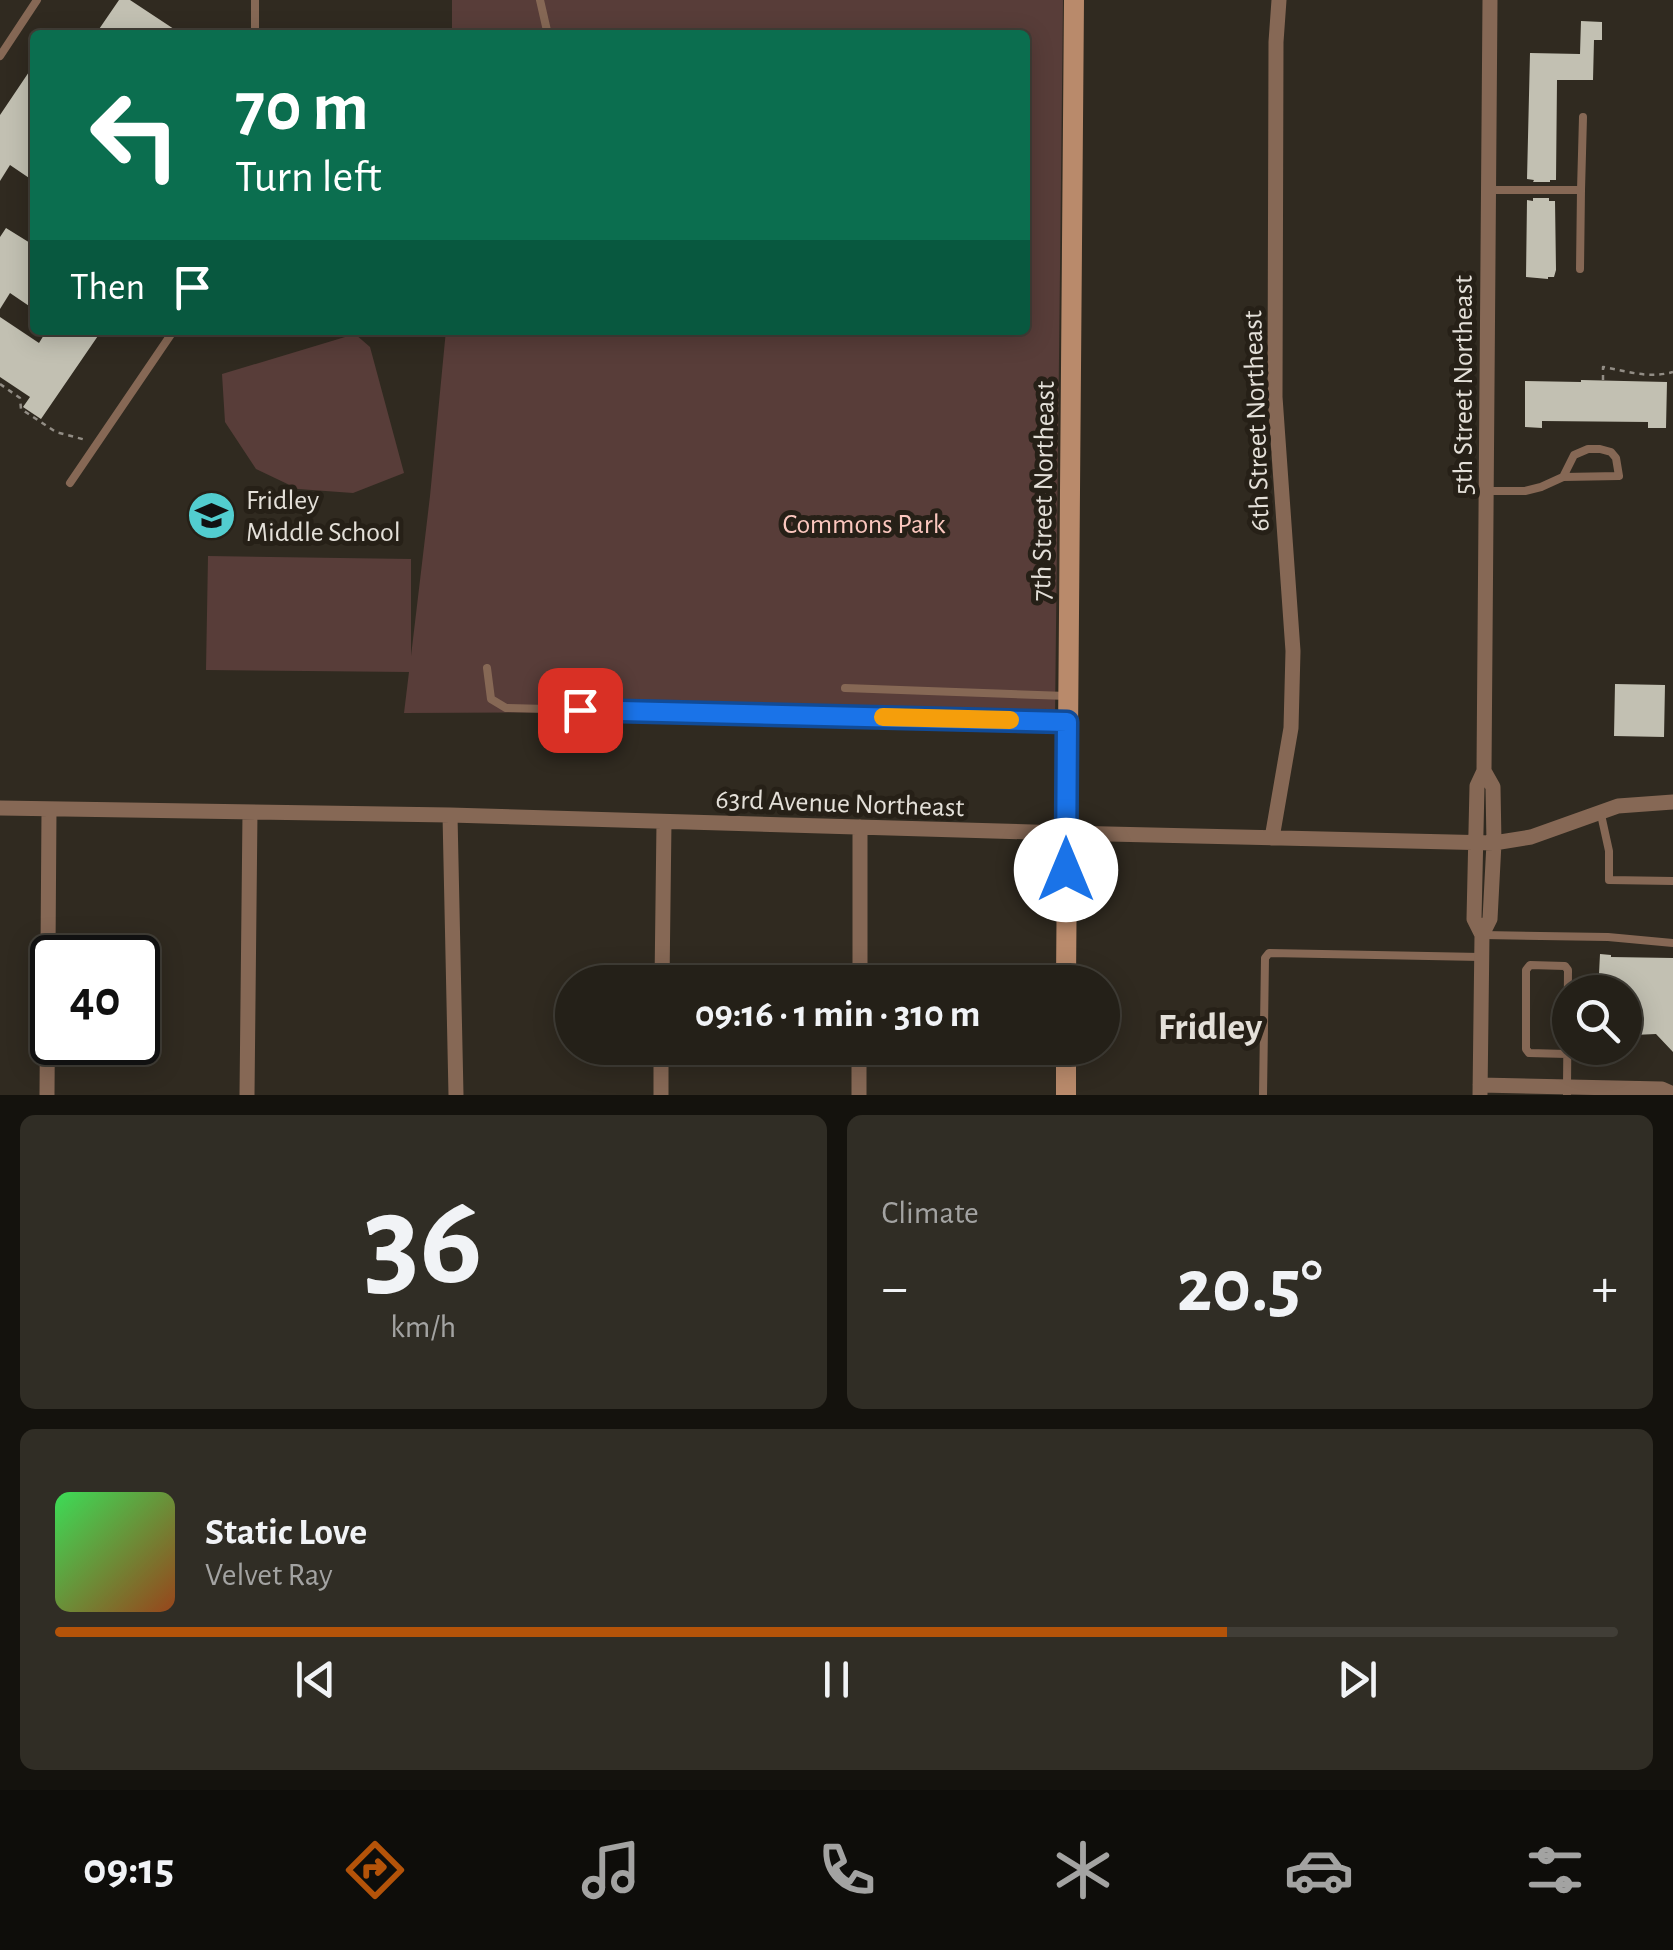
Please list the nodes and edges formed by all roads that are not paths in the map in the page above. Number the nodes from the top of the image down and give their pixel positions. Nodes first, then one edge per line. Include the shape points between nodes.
1 (37, 0) edge
2 (255, 0) edge
3 (540, 0) edge
4 (1074, 0) edge
5 (1279, 0) edge
6 (1490, 0) edge
7 (255, 30) edge
8 (547, 30) edge
9 (0, 56) edge
10 (1583, 117) dead end
11 (1488, 190) junction
12 (1581, 190) junction
13 (1580, 269) dead end
14 (171, 335) edge
15 (1563, 477) junction
16 (70, 484) dead end
17 (1486, 492) junction
18 (488, 668) dead end
19 (845, 688) dead end
20 (1067, 696) junction
21 (1067, 722) junction
22 (1484, 770) junction
23 (1673, 802) edge
24 (0, 808) edge
25 (49, 810) junction
26 (1600, 810) junction
27 (250, 812) junction
28 (450, 815) junction
29 (664, 822) junction
30 (860, 827) junction
31 (1066, 833) junction
32 (1272, 838) junction
33 (1476, 843) junction
34 (1494, 843) junction
35 (1673, 881) edge
36 (1482, 935) junction
37 (1673, 943) edge
38 (1482, 957) junction
39 (662, 965) edge
40 (860, 965) edge
41 (1066, 965) edge
42 (1567, 1054) joint
43 (661, 1065) edge
44 (859, 1065) edge
45 (1066, 1065) edge
46 (1567, 1065) edge
47 (1480, 1090) edge
48 (1567, 1091) edge
49 (1673, 1094) edge
50 (47, 1095) edge
51 (247, 1095) edge
52 (456, 1095) edge
53 (661, 1095) edge
54 (859, 1095) edge
55 (1066, 1095) edge
56 (1262, 1095) edge

1 - 9 lane
2 - 7 lane
3 - 8 lane
4 - 20 street, 7th Street Northeast
5 - 32 street, 6th Street Northeast via 1275,397 1293,670 1292,728
6 - 11 street, 5th Street Northeast
10 - 12 lane
11 - 12 lane
11 - 17 street, 5th Street Northeast
12 - 13 lane
14 - 16 lane
15 - 15 lane via 1574,455 1588,449 1616,458 1619,476
15 - 17 lane via 1541,488
17 - 22 street, 5th Street Northeast
18 - 21 lane via 491,698 506,708
19 - 20 lane
20 - 21 street, 7th Street Northeast
21 - 31 street, 7th Street Northeast
22 - 33 street, 5th Street Northeast via 1477,786
22 - 34 street, 5th Street Northeast via 1493,787
23 - 26 street, 63rd Avenue Northeast
24 - 25 street, 63rd Avenue Northeast
25 - 27 street, 63rd Avenue Northeast
25 - 50 street
26 - 34 street, 63rd Avenue Northeast via 1531,837
26 - 35 lane via 1609,880
27 - 28 street, 63rd Avenue Northeast
27 - 51 street
28 - 29 street, 63rd Avenue Northeast
28 - 52 street
29 - 30 street, 63rd Avenue Northeast
29 - 39 street
30 - 31 street, 63rd Avenue Northeast
30 - 40 street
31 - 32 street, 63rd Avenue Northeast
31 - 41 street, 7th Street Northeast
32 - 33 street, 63rd Avenue Northeast
33 - 34 street, 63rd Avenue Northeast
33 - 36 street, 5th Street Northeast via 1474,919
34 - 36 street, 5th Street Northeast via 1490,919
36 - 37 lane
36 - 38 street, 5th Street Northeast
38 - 47 street, 5th Street Northeast
38 - 56 lane via 1269,954
42 - 42 lane via 1568,970 1530,965 1526,1049
43 - 53 street
44 - 54 street
45 - 55 street
46 - 48 lane
47 - 48 street
48 - 49 street

